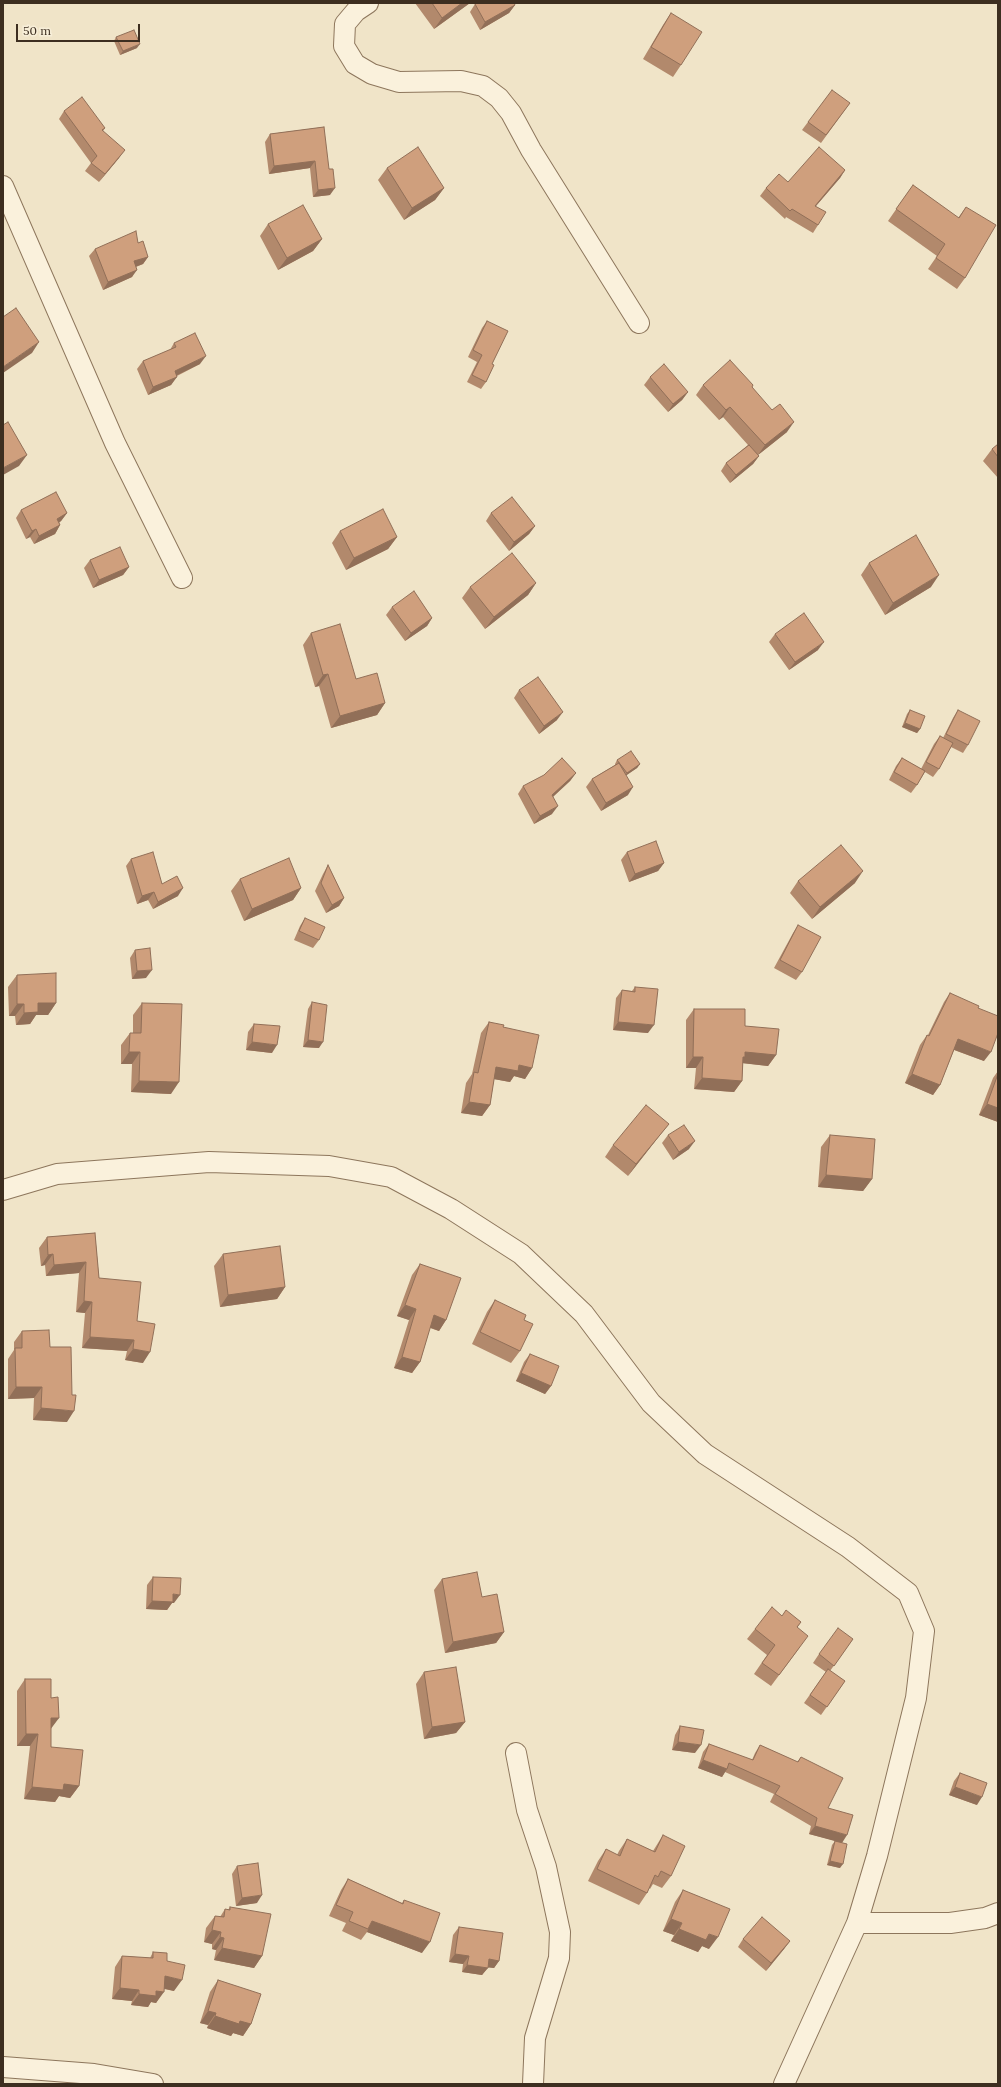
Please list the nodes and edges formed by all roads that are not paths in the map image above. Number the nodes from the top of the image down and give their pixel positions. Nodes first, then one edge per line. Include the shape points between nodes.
1 (368, 3) edge
2 (3, 186) edge
3 (639, 323) dead end
4 (182, 578) dead end
5 (3, 1190) edge
6 (516, 1753) dead end
7 (998, 1913) edge
8 (857, 1923) junction
9 (3, 2067) edge
10 (153, 2084) edge
11 (533, 2084) edge
12 (784, 2084) edge

1 - 3 street via 356,11 345,24 344,46 355,64 372,74 399,82 462,81 483,86 499,98 511,113 531,150
2 - 4 street via 115,443
5 - 8 street via 57,1174 209,1162 329,1166 391,1177 451,1209 521,1254 584,1314 651,1403 705,1454 848,1547 908,1593 924,1631 916,1698
6 - 11 street via 527,1810 546,1867 560,1932 559,1958 535,2038
7 - 8 street via 985,1918 950,1923
8 - 12 street
9 - 10 street via 94,2074

